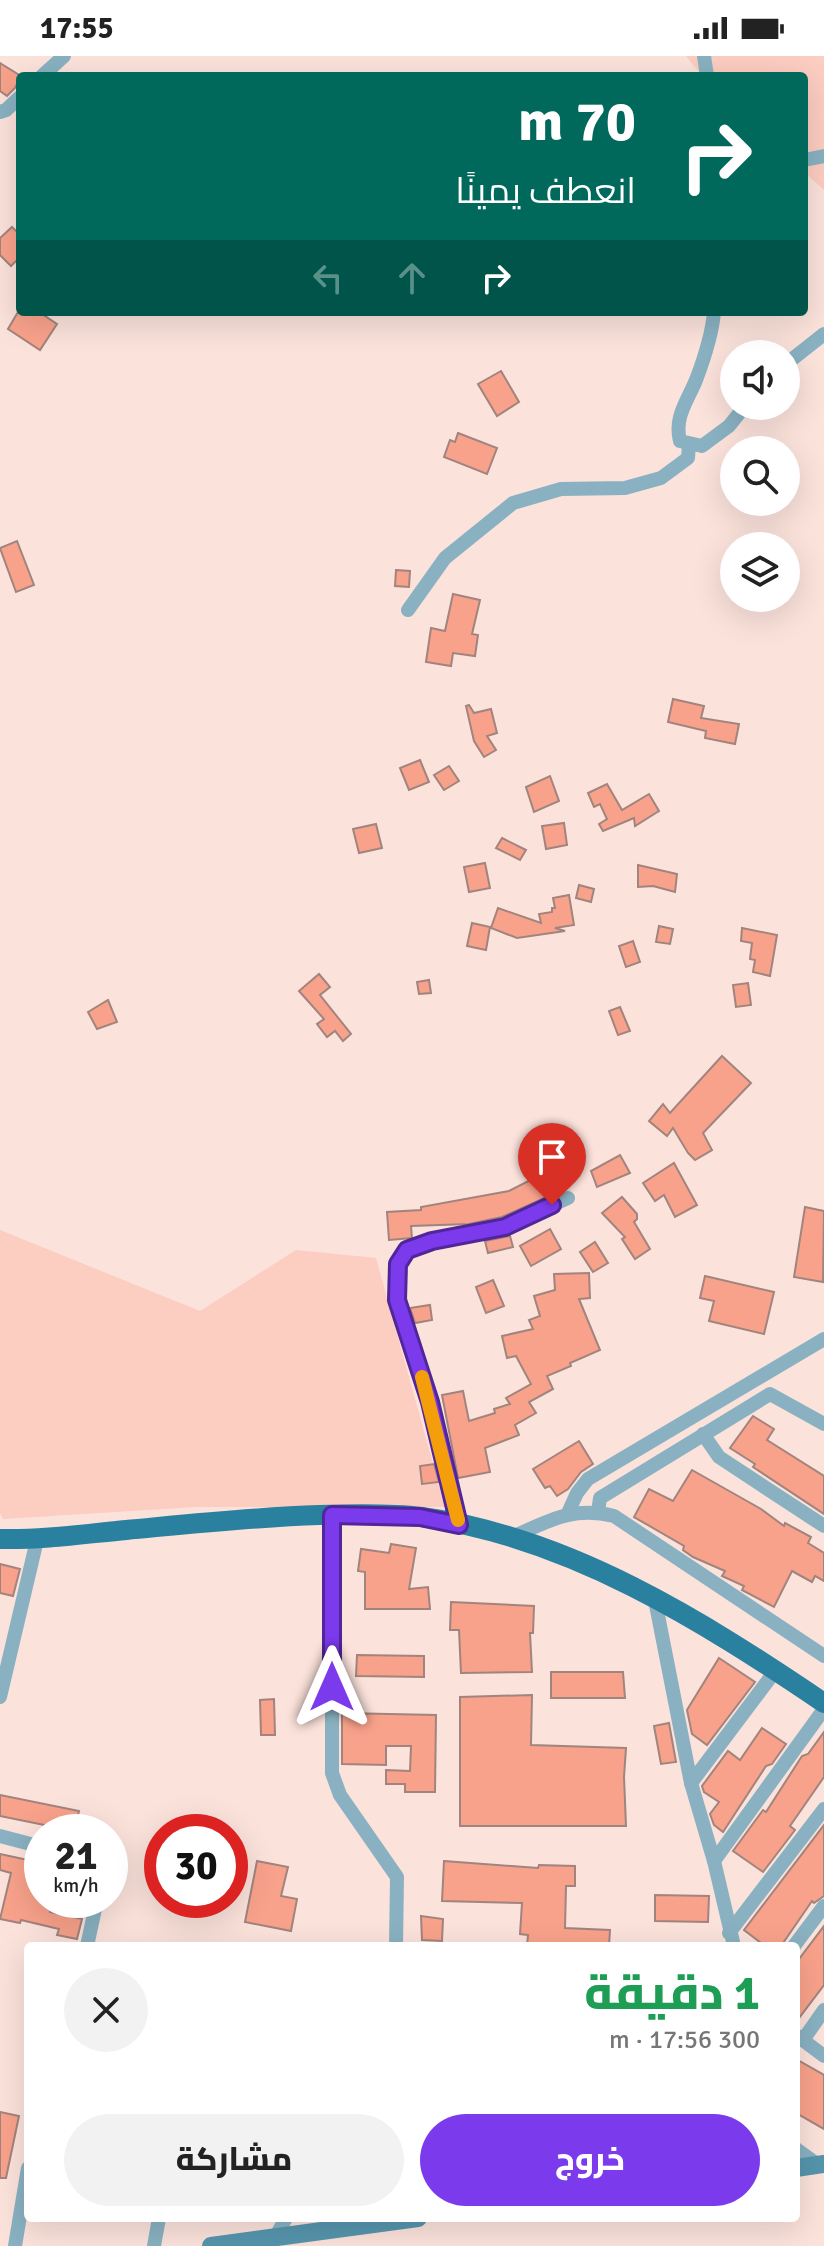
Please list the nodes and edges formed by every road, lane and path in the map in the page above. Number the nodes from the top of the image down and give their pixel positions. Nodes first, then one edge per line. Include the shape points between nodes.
1 (64, 56) edge
2 (46, 72) edge
3 (714, 316) edge
4 (824, 334) edge
5 (800, 353) edge
6 (734, 420) edge
7 (689, 444) junction
8 (408, 610) dead end
9 (568, 1198) dead end
10 (824, 1339) edge
11 (824, 1424) edge
12 (703, 1434) junction
13 (577, 1493) junction
14 (598, 1512) junction
15 (568, 1513) junction
16 (332, 1515) junction
17 (459, 1525) junction
18 (824, 1526) edge
19 (510, 1538) junction
20 (0, 1539) edge
21 (37, 1540) junction
22 (655, 1600) junction
23 (824, 1656) edge
24 (776, 1670) junction
25 (0, 1697) edge
26 (824, 1706) edge
27 (691, 1783) junction
28 (824, 1809) edge
29 (0, 1836) edge
30 (24, 1842) edge
31 (714, 1861) junction
32 (824, 1906) edge
33 (93, 1918) edge
34 (731, 1939) edge
35 (88, 1942) edge
36 (396, 1942) edge
37 (797, 1942) edge
38 (824, 2010) edge
39 (800, 2037) edge
40 (800, 2039) edge
41 (824, 2056) edge
42 (800, 2151) edge
43 (821, 2164) edge
44 (800, 2167) edge
45 (24, 2192) edge
46 (158, 2222) edge
47 (284, 2222) edge
48 (386, 2222) edge
49 (276, 2236) junction
50 (15, 2246) edge
51 (154, 2246) edge
52 (211, 2246) edge

1 - 2 street
3 - 7 street via 679,415 680,441
4 - 5 street
6 - 7 street via 702,446
7 - 8 street via 688,458 661,478 625,488 561,489 513,503 445,558
9 - 17 street via 505,1227 407,1250 398,1264 397,1300 430,1402
10 - 13 street via 588,1479
11 - 12 street via 770,1394
12 - 14 street via 600,1498
12 - 18 street via 719,1457
13 - 14 street
13 - 15 street
14 - 15 street
14 - 23 street via 614,1516
15 - 19 street
16 - 17 main road via 420,1517
16 - 21 main road
16 - 36 street via 332,1773 340,1795 397,1877
17 - 19 main road
19 - 22 main road via 563,1554
20 - 21 main road
21 - 25 street
22 - 24 main road
22 - 27 street
24 - 26 main road
24 - 27 street
26 - 31 street
27 - 31 street
28 - 34 street
29 - 30 street
31 - 34 street
32 - 37 street
33 - 35 street
38 - 39 street
40 - 41 street
42 - 43 street
43 - 44 main road
45 - 50 street
46 - 51 street
47 - 49 street
48 - 49 main road
49 - 52 main road

